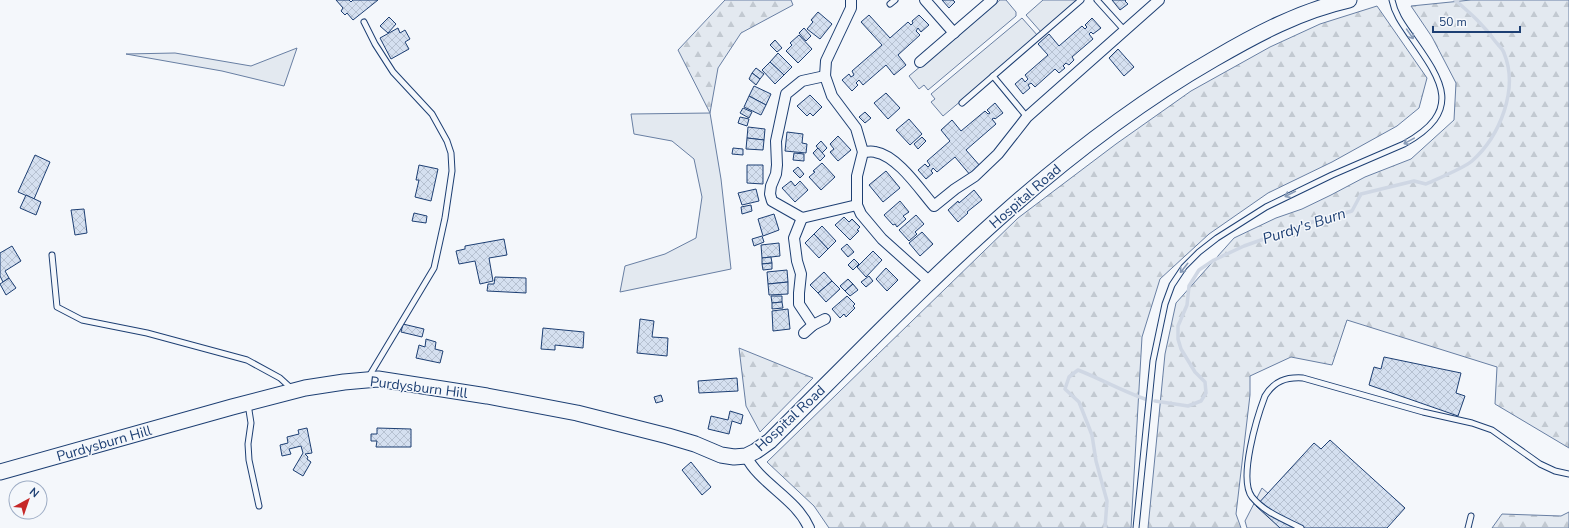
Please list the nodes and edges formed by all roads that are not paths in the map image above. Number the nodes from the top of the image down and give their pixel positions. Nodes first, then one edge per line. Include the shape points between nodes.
1 (851, 0) edge
2 (925, 0) edge
3 (992, 0) edge
4 (1081, 0) edge
5 (1097, 0) edge
6 (1159, 0) edge
7 (1349, 0) edge
8 (1392, 0) edge
9 (1326, 3) edge
10 (364, 22) dead end
11 (1125, 31) junction
12 (954, 33) junction
13 (920, 62) dead end
14 (825, 76) junction
15 (993, 76) junction
16 (962, 103) dead end
17 (1027, 117) junction
18 (863, 152) junction
19 (857, 205) junction
20 (802, 218) junction
21 (52, 255) dead end
22 (930, 282) junction
23 (825, 319) dead end
24 (814, 325) junction
25 (804, 333) dead end
26 (367, 380) junction
27 (294, 391) junction
28 (248, 403) junction
29 (746, 456) junction
30 (0, 472) edge
31 (1569, 474) edge
32 (259, 506) dead end
33 (1471, 516) dead end
34 (809, 528) edge
35 (1136, 528) edge
36 (1301, 528) edge
37 (1468, 528) edge

1 - 14 street via 851,8 826,61
2 - 12 street
3 - 12 street
4 - 15 lane
5 - 11 lane
6 - 11 street
7 - 9 main road, Hospital Road
8 -> 35 lane via 1398,18 1439,80 1442,91 1439,112 1427,129 1415,137 1266,207 1217,238 1184,267 1172,285 1165,304 1153,361
9 - 22 main road, Hospital Road via 1248,40 1150,98 1089,142 1031,189
10 - 26 lane via 393,72 432,114 451,153 452,171 434,268
11 - 17 street
12 - 13 street
14 - 18 street via 832,96 856,128
14 - 20 street via 802,81 786,94 776,141 777,165 771,186 772,201
15 - 16 lane
15 - 17 lane
17 - 18 street via 990,163 934,206 902,168 889,158 876,152
18 - 19 street via 857,176
19 - 20 street
19 - 22 street via 882,240
20 - 24 street via 794,238 801,274 799,304
21 - 27 lane via 57,307 82,320 147,333 247,360 280,378
22 - 29 main road, Hospital Road via 770,441
23 - 24 street
24 - 25 street
26 - 27 main road, Purdysburn Hill
26 - 29 main road, Purdysburn Hill via 411,384 570,412 668,436 721,455
27 - 28 main road, Purdysburn Hill
28 - 30 main road, Purdysburn Hill
28 - 32 lane via 251,423 249,460
29 - 34 street via 752,466 794,507
31 - 36 lane via 1540,464 1492,430 1292,377 1276,383 1265,396 1248,457 1247,482 1249,492 1261,505
33 - 37 lane

